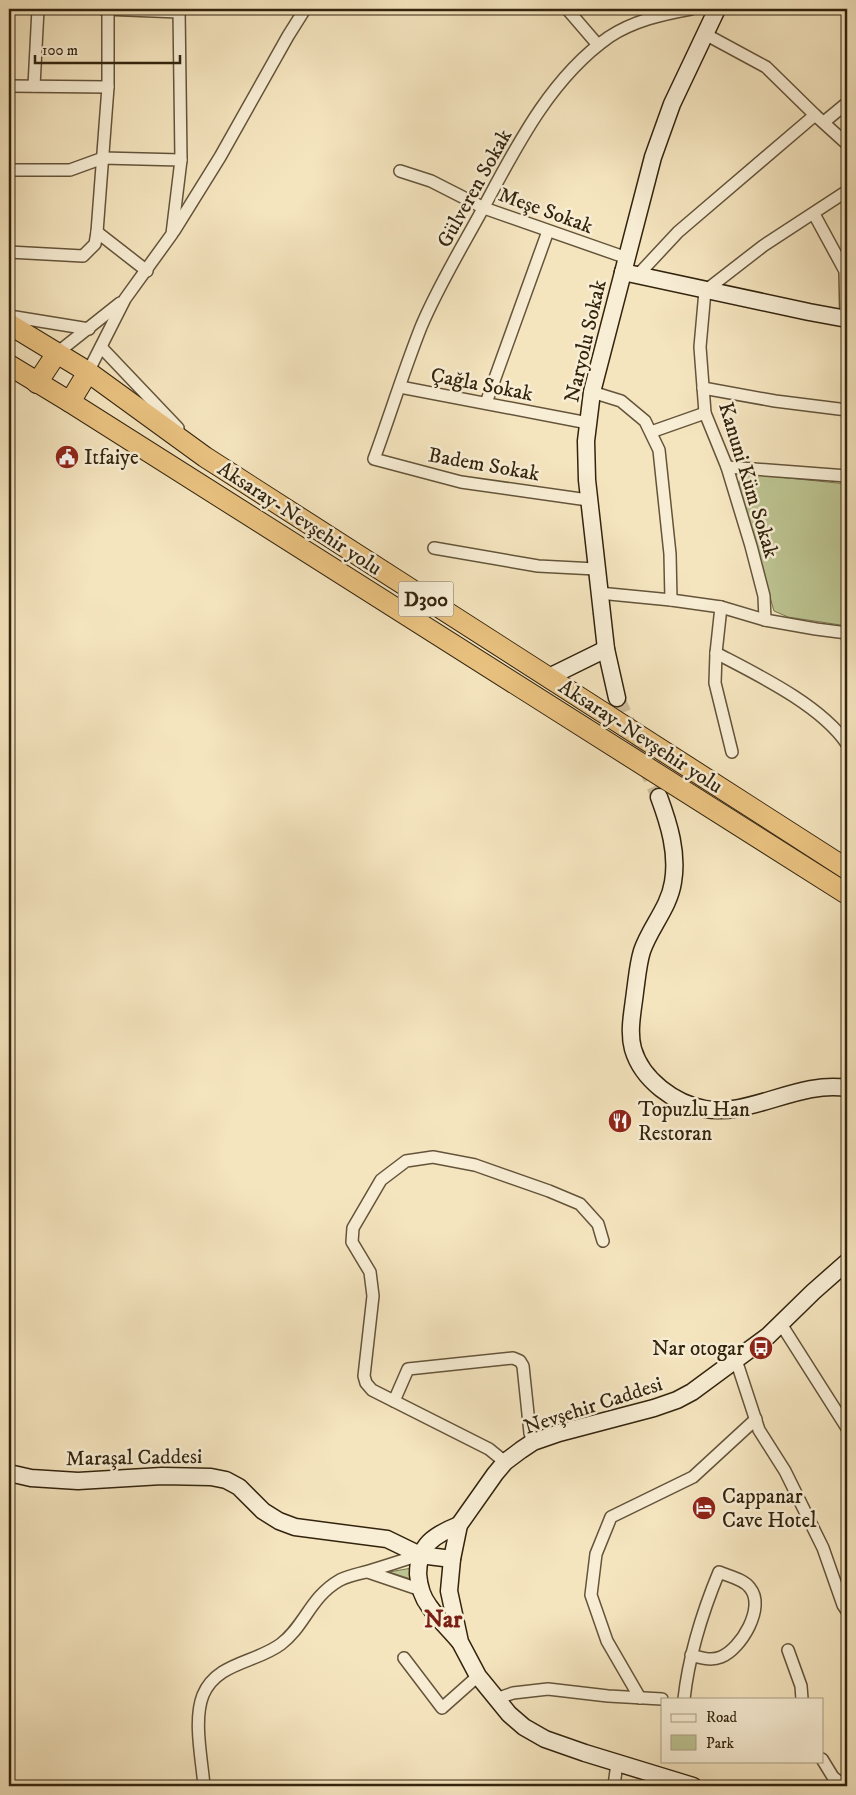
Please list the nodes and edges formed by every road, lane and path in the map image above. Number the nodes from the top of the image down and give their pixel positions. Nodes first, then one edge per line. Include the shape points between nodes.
1 (38, 9) edge
2 (103, 9) edge
3 (108, 9) edge
4 (305, 9) edge
5 (567, 9) edge
6 (691, 9) edge
7 (179, 10) edge
8 (713, 10) edge
9 (705, 34) junction
10 (598, 45) junction
11 (9, 86) edge
12 (34, 86) junction
13 (108, 87) junction
14 (847, 103) edge
15 (820, 119) junction
16 (847, 144) edge
17 (103, 158) junction
18 (181, 160) junction
19 (9, 170) edge
20 (400, 171) dead end
21 (847, 191) edge
22 (484, 208) junction
23 (814, 214) junction
24 (548, 231) junction
25 (98, 232) junction
26 (172, 234) junction
27 (9, 252) edge
28 (629, 269) junction
29 (147, 271) junction
30 (705, 291) junction
31 (125, 299) junction
32 (9, 316) edge
33 (847, 319) edge
34 (9, 324) edge
35 (89, 329) junction
36 (101, 347) junction
37 (57, 353) junction
38 (9, 365) edge
39 (88, 372) junction
40 (37, 383) junction
41 (400, 387) junction
42 (703, 388) junction
43 (592, 392) junction
44 (70, 402) junction
45 (486, 403) junction
46 (847, 410) edge
47 (705, 413) junction
48 (588, 422) junction
49 (651, 432) junction
50 (204, 457) junction
51 (374, 459) joint
52 (727, 467) junction
53 (847, 476) edge
54 (588, 500) junction
55 (434, 548) dead end
56 (596, 568) junction
57 (599, 593) junction
58 (671, 600) junction
59 (721, 607) junction
60 (765, 620) junction
61 (847, 633) edge
62 (606, 649) junction
63 (716, 653) junction
64 (549, 677) junction
65 (617, 698) tunnel mouth
66 (847, 744) edge
67 (732, 752) dead end
68 (659, 797) tunnel mouth
69 (847, 869) edge
70 (847, 894) edge
71 (847, 1088) edge
72 (603, 1241) dead end
73 (847, 1262) edge
74 (781, 1324) junction
75 (736, 1360) junction
76 (394, 1401) junction
77 (756, 1419) junction
78 (847, 1428) edge
79 (533, 1442) junction
80 (505, 1462) junction
81 (9, 1473) edge
82 (459, 1525) junction
83 (420, 1555) junction
84 (452, 1559) junction
85 (368, 1572) junction
86 (420, 1590) junction
87 (449, 1591) junction
88 (847, 1611) edge
89 (460, 1642) junction
90 (788, 1650) dead end
91 (691, 1655) junction
92 (404, 1658) dead end
93 (478, 1676) junction
94 (496, 1698) junction
95 (640, 1698) junction
96 (684, 1698) edge
97 (802, 1698) edge
98 (661, 1699) edge
99 (824, 1762) edge
100 (617, 1763) junction
101 (204, 1786) edge
102 (614, 1786) edge
103 (693, 1786) edge
104 (844, 1786) edge

1 - 12 street
2 - 3 street
3 - 7 street
3 - 13 street
4 - 26 street
5 - 10 street
6 - 10 street, Gülveren Sokak via 646,20 623,29
7 - 18 street
8 - 9 street, Naryolu Sokak
9 - 15 street via 766,67
9 - 28 street, Naryolu Sokak via 672,104 653,156
10 - 22 street, Gülveren Sokak via 550,96 529,126
11 - 12 street
12 - 13 street
13 - 17 street
14 - 15 street
15 - 16 street
15 - 28 street
17 - 18 street
17 - 19 street via 70,170
17 - 25 street
18 - 26 street
20 - 22 street, Meşe Sokak via 431,181
21 - 23 street
22 - 24 street, Meşe Sokak
22 - 41 street, Gülveren Sokak via 429,311
23 - 30 street via 763,246
23 - 33 street via 845,271
24 - 28 street, Meşe Sokak
24 - 45 street
25 - 27 street via 95,244 83,256
25 - 29 street
26 - 29 street
28 - 30 street
28 - 43 street, Naryolu Sokak
29 - 31 street
30 - 33 street
30 - 42 street, Kanuni Küm Sokak via 700,347
31 - 35 street
31 - 36 street
32 - 35 street
34 - 37 highway, Aksaray-Nevşehir yolu / D300
35 - 37 street
36 - 39 street
36 - 50 street
37 - 39 highway, Aksaray-Nevşehir yolu / D300
37 - 40 highway
38 - 40 highway, Aksaray-Nevşehir yolu / D300
39 - 44 highway
39 - 50 highway, Aksaray-Nevşehir yolu / D300
40 - 44 highway, Aksaray-Nevşehir yolu / D300
41 - 45 street, Çağla Sokak
41 - 51 street, Gülveren Sokak
42 - 46 street
42 - 47 street, Kanuni Küm Sokak
43 - 48 street, Naryolu Sokak
43 - 49 street via 621,401 645,421
44 - 70 highway, Aksaray-Nevşehir yolu / D300
45 - 48 street, Çağla Sokak
47 - 49 street
47 - 52 street, Kanuni Küm Sokak
48 - 54 street, Naryolu Sokak
49 - 58 street via 659,450 670,554
50 - 64 highway, Aksaray-Nevşehir yolu / D300
51 - 54 street, Badem Sokak via 461,482
52 - 53 street
52 - 60 street, Kanuni Küm Sokak via 764,596
54 - 56 street, Naryolu Sokak
55 - 56 street via 538,566
56 - 57 street, Naryolu Sokak
57 - 58 street
57 - 62 street, Naryolu Sokak
58 - 59 street
59 - 60 street
59 - 63 street
60 - 61 street
62 - 64 street
62 - 65 street, Naryolu Sokak
63 - 66 street via 767,680 820,715
63 - 67 street via 715,683
64 - 69 highway, Aksaray-Nevşehir yolu / D300
68 - 71 street via 671,836 674,875 669,896 648,935 639,964 631,1035 639,1063 658,1086 690,1105 705,1109 749,1106 827,1087
72 - 76 street via 598,1224 580,1204 466,1164 433,1157 406,1161 381,1180 353,1228 352,1242 370,1272 373,1296 364,1376 372,1390
73 - 74 street, Nevşehir Caddesi
74 - 75 street, Nevşehir Caddesi
74 - 78 street
75 - 77 street
75 - 79 street, Nevşehir Caddesi via 677,1400
76 - 79 street via 408,1369 513,1358 523,1366
76 - 80 street via 489,1449
77 - 88 street via 824,1548
77 - 95 street via 693,1477 611,1517 596,1554 591,1595 607,1640
79 - 80 street, Nevşehir Caddesi
80 - 82 street, Nevşehir Caddesi
81 - 83 street, Maraşal Caddesi via 78,1481 211,1476 238,1487 263,1511 295,1527 386,1539
82 - 83 street, Nevşehir Caddesi via 438,1536
82 - 84 street, Nevşehir Caddesi
83 - 84 street, Maraşal Caddesi
83 - 85 street
83 - 86 street
84 - 87 street, Nevşehir Caddesi
85 - 86 street
85 - 101 street via 347,1577 328,1588 283,1643 217,1676 204,1694 199,1718
86 - 87 street
86 - 89 street via 429,1606
87 - 89 street, Nevşehir Caddesi
89 - 93 street
90 - 97 street
91 - 91 street via 719,1572 750,1587 755,1602 746,1634 722,1657 705,1659
91 - 96 street
92 - 93 street via 442,1708
93 - 94 street
94 - 95 street via 548,1688
94 - 100 street via 516,1721 539,1736
95 - 98 street
99 - 104 street
100 - 102 street
100 - 103 street

